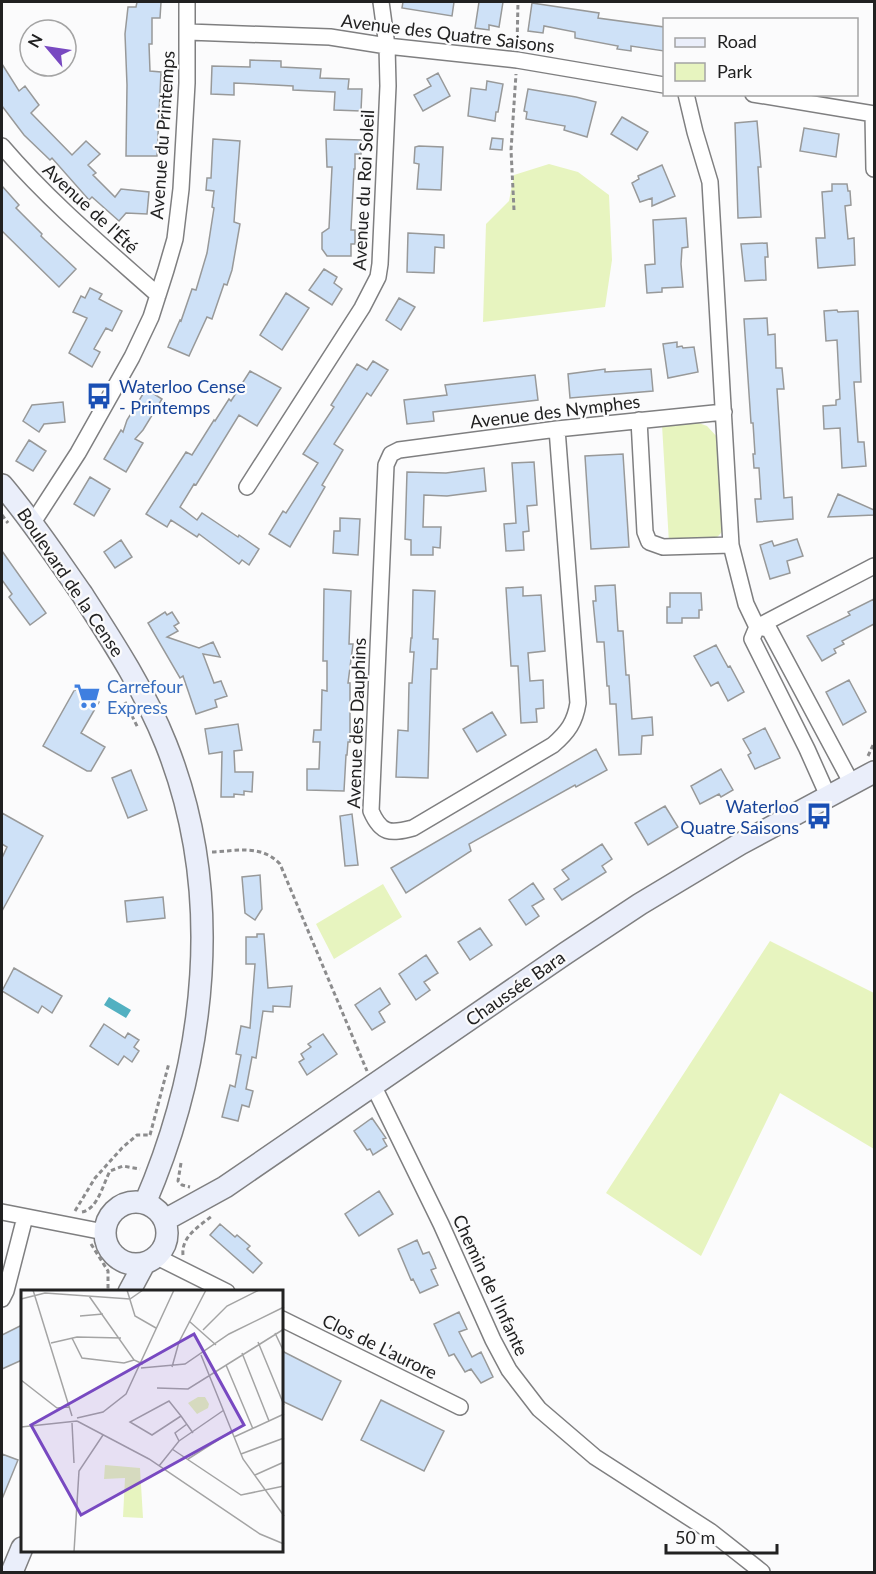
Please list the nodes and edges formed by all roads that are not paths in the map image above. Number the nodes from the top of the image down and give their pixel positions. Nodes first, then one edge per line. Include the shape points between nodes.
1 (187, 2) edge
2 (381, 2) edge
3 (188, 32) junction
4 (387, 46) junction
5 (663, 85) edge
6 (686, 96) edge
7 (765, 96) edge
8 (874, 114) edge
9 (2, 146) edge
10 (874, 169) edge
11 (158, 295) junction
12 (724, 412) junction
13 (639, 420) junction
14 (557, 429) junction
15 (391, 454) joint
16 (247, 487) dead end
17 (4, 494) edge
18 (22, 526) junction
19 (731, 545) junction
20 (874, 566) edge
21 (757, 627) junction
22 (874, 772) edge
23 (852, 784) junction
24 (828, 796) junction
25 (371, 1079) junction
26 (145, 1203) junction
27 (2, 1212) edge
28 (25, 1217) junction
29 (165, 1220) junction
30 (104, 1232) junction
31 (120, 1261) junction
32 (158, 1262) junction
33 (122, 1290) edge
34 (131, 1290) edge
35 (222, 1290) edge
36 (2, 1299) edge
37 (284, 1320) edge
38 (460, 1407) dead end
39 (21, 1550) edge
40 (12, 1572) edge
41 (762, 1572) edge

1 - 3 street, Avenue du Printemps
2 - 4 street, Avenue du Roi Soleil
3 - 4 street, Avenue des Quatre Saisons via 330,37
3 - 11 street, Avenue du Printemps via 181,189 175,240
4 - 5 street, Avenue des Quatre Saisons via 517,60
4 - 16 street, Avenue du Roi Soleil via 378,277
6 - 12 street via 710,182
7 - 8 street
8 - 10 street
9 - 11 street, Avenue de l'Été via 64,212
11 - 18 street, Avenue du Printemps via 132,357 78,453
12 - 13 street, Avenue des Nymphes
12 - 19 street
13 - 14 street, Avenue des Nymphes
13 - 19 street via 645,532 649,542 663,547
14 - 15 street, Avenue des Nymphes
14 - 15 street, Avenue des Dauphins via 578,703 575,719 554,745 413,828 400,831 385,831 376,824 371,811 386,465
17 - 18 main road, Boulevard de la Cense
18 - 26 main road, Boulevard de la Cense via 46,541 142,693 166,744 184,797 195,854 201,907 201,987 192,1053 176,1119
19 - 21 street via 746,604
20 - 21 street
21 - 23 street via 769,629
21 - 24 street via 752,639
22 - 23 main road, Chaussée Bara
23 - 24 main road, Chaussée Bara
24 - 25 main road, Chaussée Bara via 640,904
25 - 29 main road, Chaussée Bara via 225,1187
25 - 41 street, Chemin de l'Infante via 493,1340 509,1370 539,1409 596,1457 710,1531
26 - 29 main road
26 - 30 main road via 122,1204 106,1221
27 - 28 street
28 - 30 street
28 - 36 street
29 - 32 main road via 167,1240
30 - 31 main road via 111,1254
31 - 32 main road via 132,1265
31 - 33 main road
32 - 34 main road
32 - 35 street
37 - 38 street, Clos de L'aurore
39 - 40 main road

